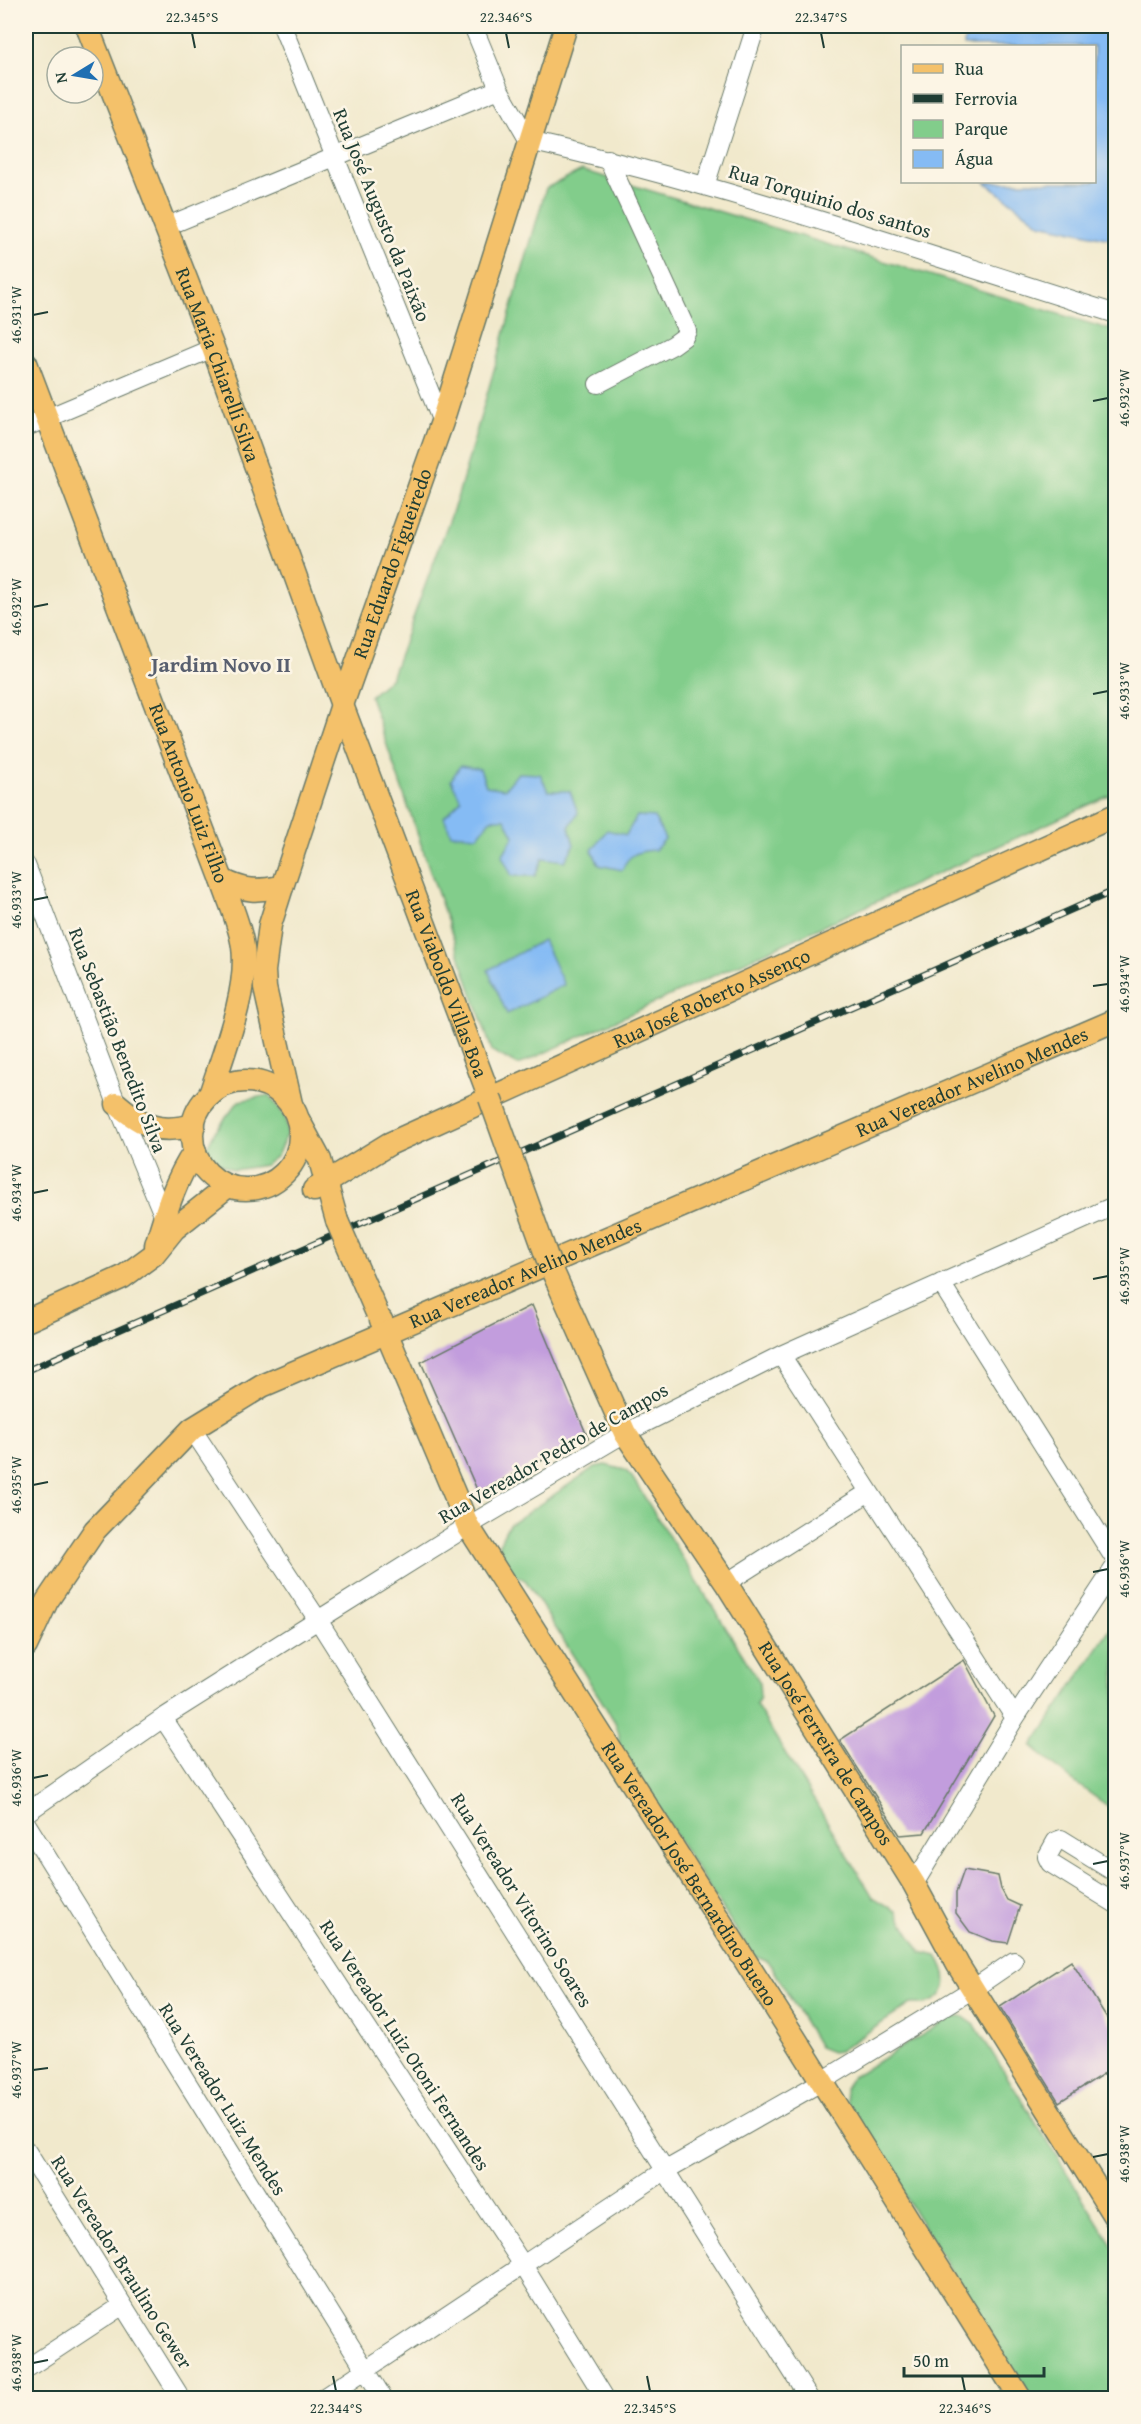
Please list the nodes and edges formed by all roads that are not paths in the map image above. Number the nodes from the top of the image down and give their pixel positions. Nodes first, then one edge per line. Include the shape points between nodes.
1 (87, 26) edge
2 (282, 26) edge
3 (473, 26) edge
4 (566, 26) edge
5 (756, 26) edge
6 (499, 89) junction
7 (529, 141) junction
8 (333, 157) junction
9 (608, 159) junction
10 (705, 186) junction
11 (165, 227) junction
12 (1116, 314) edge
13 (213, 348) junction
14 (26, 363) edge
15 (598, 384) dead end
16 (47, 418) junction
17 (442, 422) junction
18 (26, 427) edge
19 (342, 705) junction
20 (1116, 815) edge
21 (26, 865) edge
22 (222, 880) junction
23 (282, 887) junction
24 (1116, 1020) edge
25 (210, 1095) junction
26 (490, 1098) junction
27 (117, 1104) junction
28 (295, 1112) junction
29 (194, 1125) junction
30 (195, 1150) junction
31 (284, 1174) junction
32 (228, 1186) junction
33 (320, 1186) junction
34 (1116, 1204) edge
35 (169, 1223) junction
36 (549, 1263) junction
37 (941, 1283) junction
38 (26, 1321) edge
39 (388, 1333) junction
40 (781, 1355) junction
41 (192, 1429) junction
42 (625, 1433) junction
43 (869, 1492) junction
44 (468, 1526) junction
45 (1116, 1563) edge
46 (726, 1582) junction
47 (318, 1620) junction
48 (26, 1646) edge
49 (163, 1718) junction
50 (1015, 1718) junction
51 (46, 1801) junction
52 (26, 1804) edge
53 (26, 1813) edge
54 (26, 1823) edge
55 (1116, 1873) edge
56 (914, 1884) junction
57 (1116, 1904) edge
58 (1014, 1961) dead end
59 (973, 1989) junction
60 (821, 2082) junction
61 (26, 2150) edge
62 (666, 2170) junction
63 (1116, 2219) edge
64 (524, 2265) junction
65 (123, 2305) junction
66 (26, 2369) edge
67 (366, 2370) junction
68 (181, 2398) edge
69 (323, 2398) edge
70 (383, 2398) edge
71 (605, 2398) edge
72 (809, 2398) edge
73 (1020, 2398) edge

1 - 11 main road, Rua Maria Chiarelli Silva
2 - 8 street, Rua José Augusto da Paixão
3 - 6 street
4 - 7 main road, Rua Eduardo Figueiredo
5 - 10 street
6 - 7 street
6 - 8 street
7 - 9 street, Rua Torquinio dos santos
7 - 17 main road, Rua Eduardo Figueiredo
8 - 11 street
8 - 17 street, Rua José Augusto da Paixão
9 - 10 street, Rua Torquinio dos santos
9 - 15 street via 687,331 673,345
10 - 12 street, Rua Torquinio dos santos
11 - 13 main road, Rua Maria Chiarelli Silva
13 - 16 street
13 - 19 main road, Rua Maria Chiarelli Silva
14 - 16 main road, Rua Antonio Luiz Filho
16 - 18 street
16 - 22 main road, Rua Antonio Luiz Filho
17 - 19 main road, Rua Eduardo Figueiredo
19 - 23 main road, Rua Eduardo Figueiredo
19 - 26 main road, Rua Viaboldo Villas Boa
20 - 26 main road, Rua José Roberto Assenço
21 - 27 street, Rua Sebastião Benedito Silva
22 - 23 main road via 240,889 256,891
22 - 25 main road, Rua Antonio Luiz Filho via 243,946 244,970
23 - 28 main road, Rua Eduardo Figueiredo via 270,925 265,980
24 - 36 main road, Rua Vereador Avelino Mendes
25 - 28 main road via 229,1083 252,1081 274,1088
25 - 29 main road via 196,1114
26 - 33 main road, Rua José Roberto Assenço via 389,1144
26 - 36 main road, Rua Viaboldo Villas Boa, bridge
27 - 29 main road via 146,1126 164,1130
27 - 35 street, Rua Sebastião Benedito Silva
28 - 31 main road via 300,1139 295,1158
28 - 33 main road, Rua Vereador José Bernardino Bueno via 314,1146
29 - 30 main road
30 - 32 main road via 202,1166
30 - 35 main road via 178,1178
31 - 32 main road via 255,1188
31 - 33 main road
32 - 35 main road
33 - 39 main road, Rua Vereador José Bernardino Bueno, bridge
34 - 37 street, Rua Vereador Pedro de Campos
35 - 38 main road via 153,1255 123,1277
36 - 39 main road, Rua Vereador Avelino Mendes
36 - 42 main road, Rua José Ferreira de Campos
37 - 40 street, Rua Vereador Pedro de Campos
37 - 45 street
39 - 41 main road, Rua Vereador Avelino Mendes via 262,1386
39 - 44 main road, Rua Vereador José Bernardino Bueno
40 - 42 street, Rua Vereador Pedro de Campos
40 - 43 street
41 - 47 street, Rua Vereador Vitorino Soares
41 - 48 main road, Rua Vereador Avelino Mendes via 95,1530 47,1601
42 - 44 street, Rua Vereador Pedro de Campos
42 - 46 main road, Rua José Ferreira de Campos
43 - 46 street
43 - 50 street
44 - 47 street, Rua Vereador Pedro de Campos
44 - 60 main road, Rua Vereador José Bernardino Bueno
45 - 50 street
46 - 56 main road, Rua José Ferreira de Campos
47 - 49 street, Rua Vereador Pedro de Campos
47 - 62 street, Rua Vereador Vitorino Soares
49 - 51 street, Rua Vereador Pedro de Campos
49 - 64 street, Rua Vereador Luiz Otoni Fernandes
50 - 56 street
51 - 52 street, Rua Vereador Pedro de Campos
51 - 53 street, Rua Vereador Pedro de Campos
54 - 67 street, Rua Vereador Luiz Mendes
55 - 57 street via 1061,1839 1047,1857 1050,1863
56 - 59 main road, Rua José Ferreira de Campos
58 - 59 street
59 - 60 street
59 - 63 main road, Rua José Ferreira de Campos
60 - 62 street
60 - 73 main road, Rua Vereador José Bernardino Bueno
61 - 65 street, Rua Vereador Braulino Gewer
62 - 64 street
62 - 72 street, Rua Vereador Vitorino Soares
64 - 67 street
64 - 71 street, Rua Vereador Luiz Otoni Fernandes
65 - 66 street
65 - 68 street, Rua Vereador Braulino Gewer
67 - 69 street
67 - 70 street, Rua Vereador Luiz Mendes

